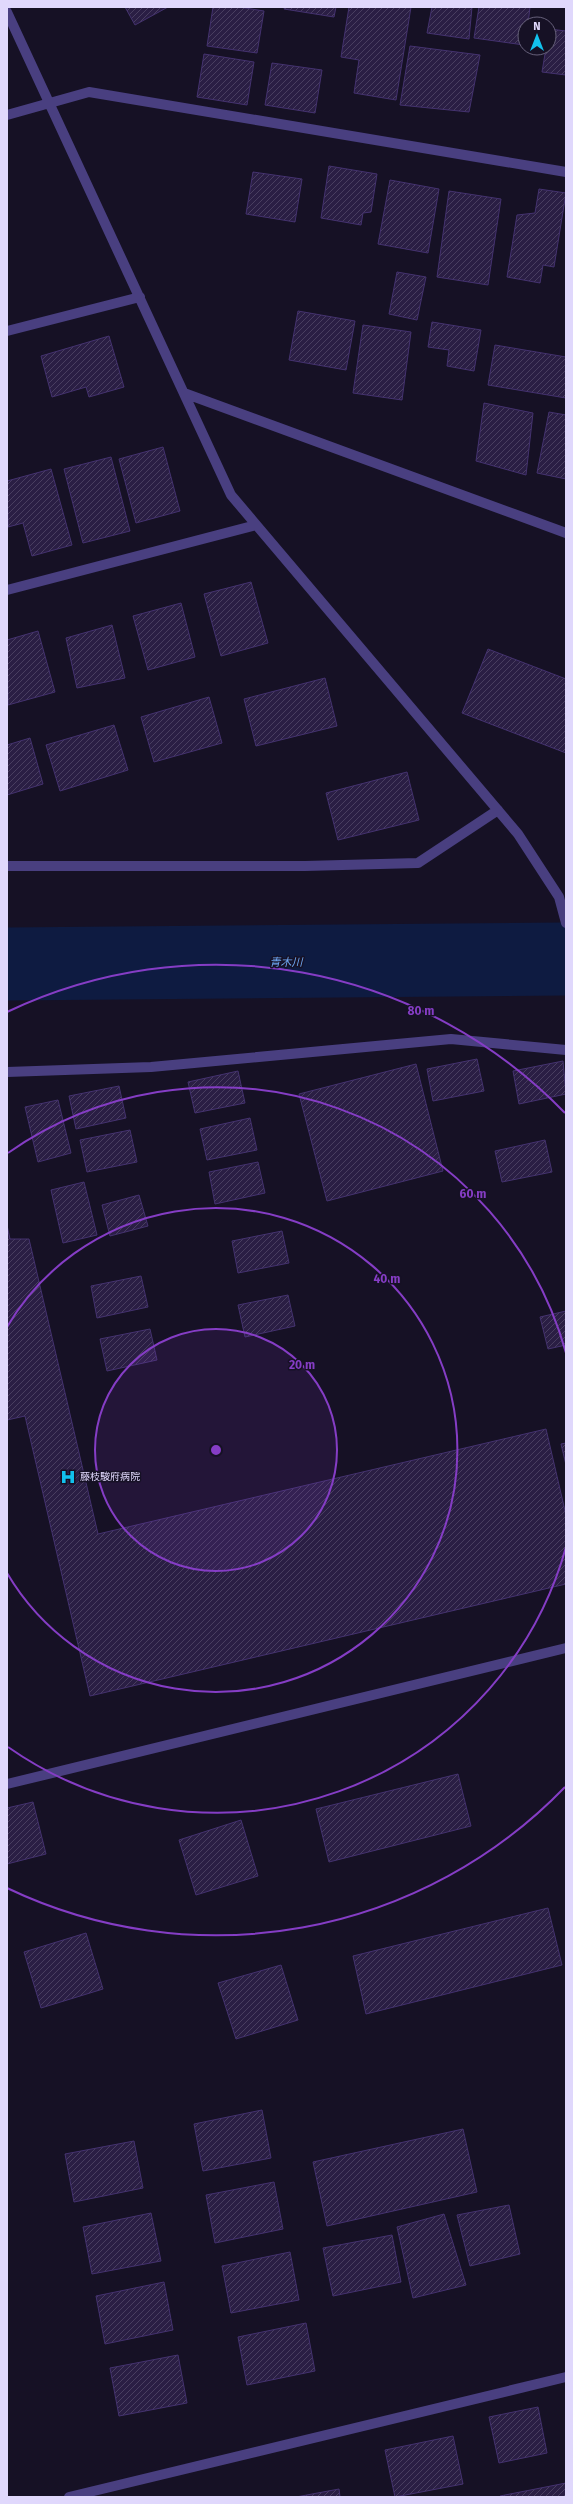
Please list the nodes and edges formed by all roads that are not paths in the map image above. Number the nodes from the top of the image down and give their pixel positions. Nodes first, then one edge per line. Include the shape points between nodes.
1 (7, 12) edge
2 (50, 102) junction
3 (7, 115) edge
4 (566, 172) edge
5 (140, 297) junction
6 (7, 331) edge
7 (184, 393) junction
8 (256, 525) junction
9 (566, 533) edge
10 (7, 590) edge
11 (498, 810) junction
12 (7, 866) edge
13 (566, 923) edge
14 (566, 1050) edge
15 (7, 1072) edge
16 (566, 1648) edge
17 (7, 1784) edge
18 (566, 2377) edge
19 (69, 2497) edge

1 - 2 street
2 - 3 street
2 - 4 street via 89,92
2 - 5 street
5 - 6 street
5 - 7 street
7 - 8 street via 231,495
7 - 9 street
8 - 10 street
8 - 11 street
11 - 12 street via 418,863 305,866
11 - 13 street via 518,834 559,897
14 - 15 street via 451,1039 151,1067
16 - 17 street
18 - 19 street

